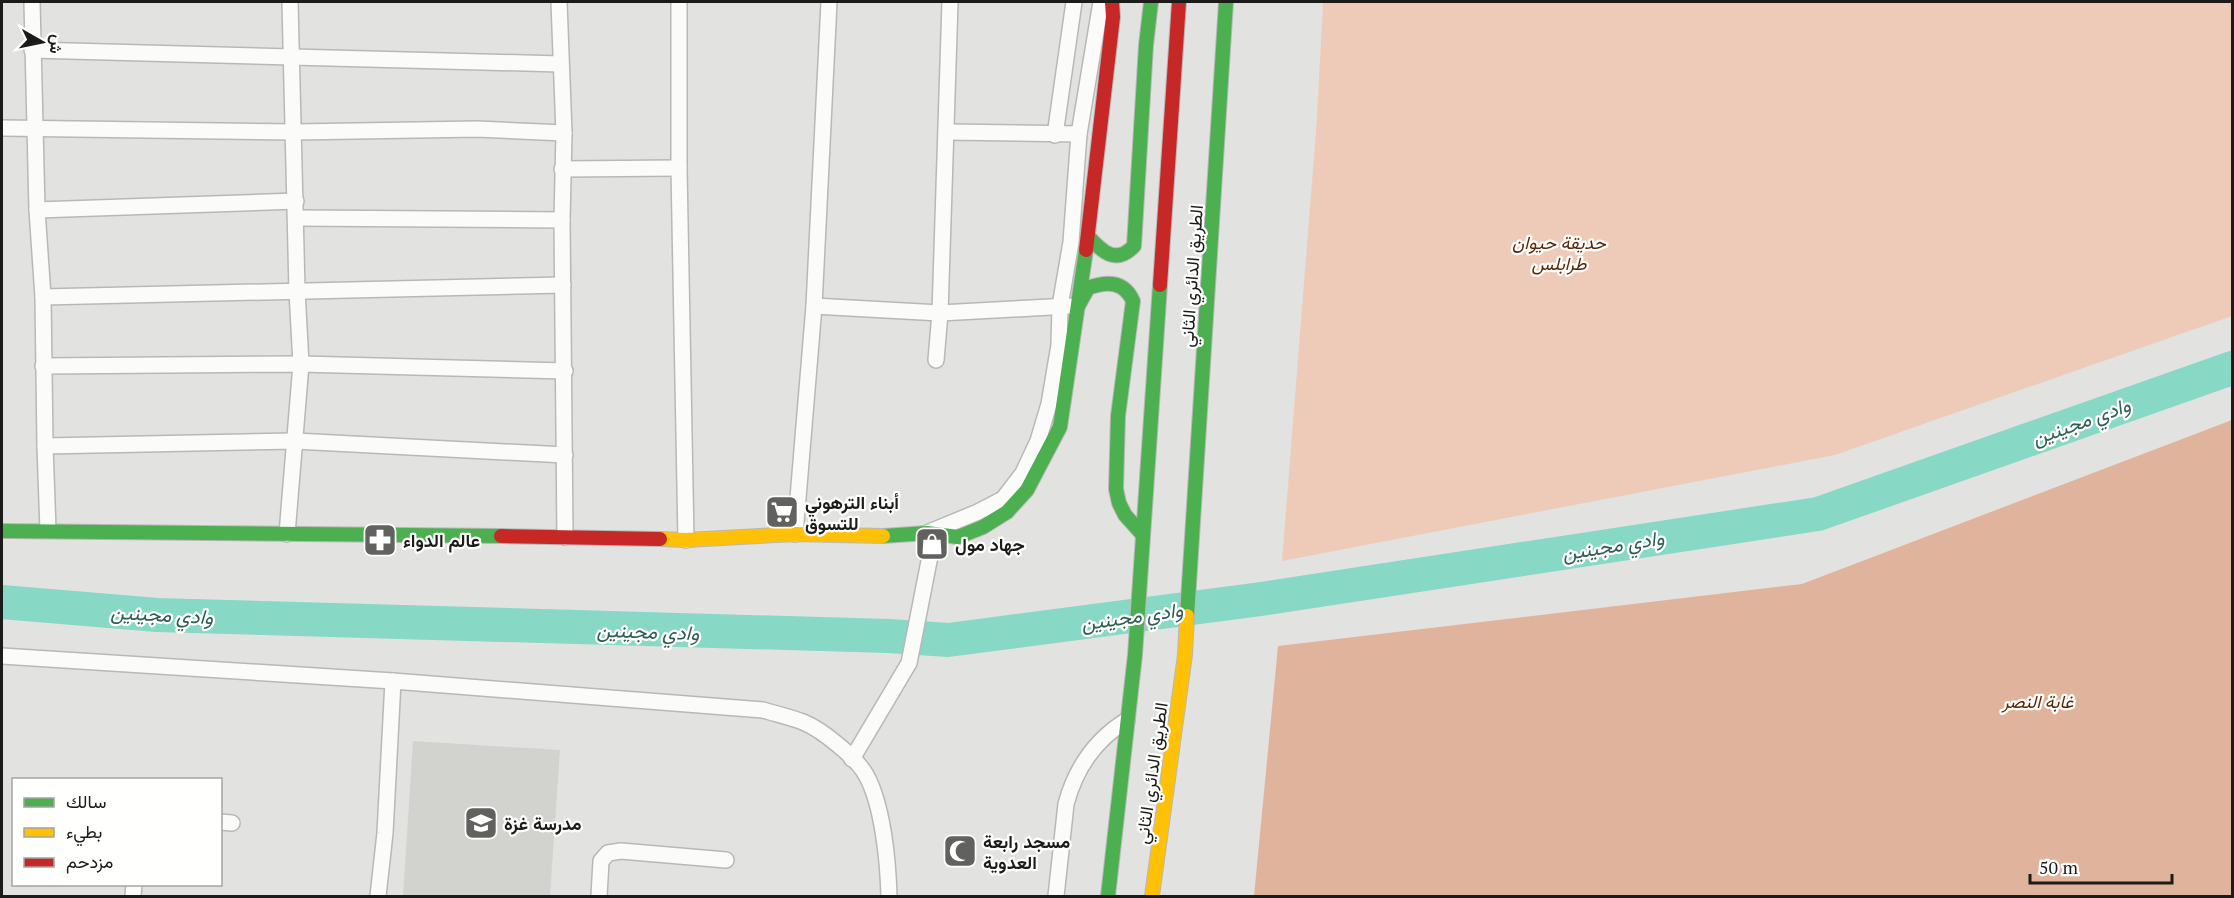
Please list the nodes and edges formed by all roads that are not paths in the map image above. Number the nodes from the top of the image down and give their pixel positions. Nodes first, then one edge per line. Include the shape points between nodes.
1 (32, 2) edge
2 (290, 2) edge
3 (559, 2) edge
4 (679, 2) edge
5 (829, 2) edge
6 (950, 2) edge
7 (1074, 2) edge
8 (1101, 2) edge
9 (1112, 2) edge
10 (1151, 2) edge
11 (1179, 2) edge
12 (1226, 2) edge
13 (32, 50) junction
14 (292, 57) junction
15 (560, 64) junction
16 (35, 127) junction
17 (2, 128) edge
18 (294, 132) junction
19 (946, 132) junction
20 (564, 133) junction
21 (1079, 134) junction
22 (1055, 135) junction
23 (679, 168) junction
24 (562, 169) junction
25 (296, 201) junction
26 (37, 210) junction
27 (296, 218) junction
28 (562, 220) junction
29 (1088, 236) junction
30 (563, 285) junction
31 (297, 291) junction
32 (43, 297) junction
33 (814, 306) junction
34 (1060, 306) junction
35 (1078, 306) junction
36 (940, 313) junction
37 (936, 360) dead end
38 (301, 364) junction
39 (43, 366) junction
40 (565, 371) junction
41 (295, 441) junction
42 (45, 446) junction
43 (565, 455) junction
44 (48, 530) junction
45 (2, 531) edge
46 (927, 533) junction
47 (287, 534) junction
48 (795, 534) junction
49 (1143, 535) junction
50 (565, 537) junction
51 (686, 540) junction
52 (2, 656) edge
53 (393, 681) junction
54 (1128, 720) junction
55 (852, 759) junction
56 (726, 860) dead end
57 (378, 897) edge
58 (599, 897) edge
59 (889, 897) edge
60 (1056, 897) edge
61 (1108, 897) edge
62 (1152, 897) edge

1 - 13 street
2 - 14 street
3 - 15 street
4 - 23 street
5 - 33 street
6 - 19 street
7 - 22 street
8 - 21 street
9 - 29 main road
10 - 29 main road via 1134,246 1122,256 1111,255 1103,253
11 - 49 main road, الطريق الدائري الثاني
12 - 62 main road, الطريق الدائري الثاني via 1185,655
13 - 14 street
13 - 16 street
14 - 15 street
14 - 18 street
15 - 20 street
16 - 17 street
16 - 18 street
16 - 26 street
18 - 20 street via 456,129
18 - 25 street
19 - 22 street
19 - 36 street
20 - 24 street
21 - 22 street
21 - 34 street via 1071,242
23 - 24 street
23 - 51 street
24 - 28 street
25 - 26 street
25 - 27 street
26 - 32 street
27 - 28 street
27 - 31 street
28 - 30 street
29 - 35 main road
30 - 31 street
30 - 40 street
31 - 32 street
31 - 38 street
32 - 39 street
33 - 36 street
33 - 48 street
34 - 35 street
34 - 36 street
34 - 46 street via 1059,345 1049,404 1023,473 1003,499
35 - 46 main road via 1060,427 1027,490 1007,512 983,527 958,537
35 - 49 main road via 1088,288 1106,283 1125,287 1133,301 1118,416 1116,489 1117,501 1128,521
36 - 37 street
38 - 39 street
38 - 40 street
38 - 41 street
39 - 42 street
40 - 43 street
41 - 42 street
41 - 43 street
41 - 47 street
42 - 44 street
43 - 50 street
44 - 45 main road
44 - 47 main road
46 - 48 main road
46 - 55 street via 931,551 909,663
47 - 50 main road
48 - 51 main road
49 - 54 main road, الطريق الدائري الثاني
50 - 51 main road
52 - 53 street
53 - 55 street via 763,710 804,723
53 - 57 street
54 - 60 street via 1091,750 1070,789
54 - 61 main road, الطريق الدائري الثاني
55 - 59 street via 866,774 881,819
56 - 58 street via 608,853 601,861

